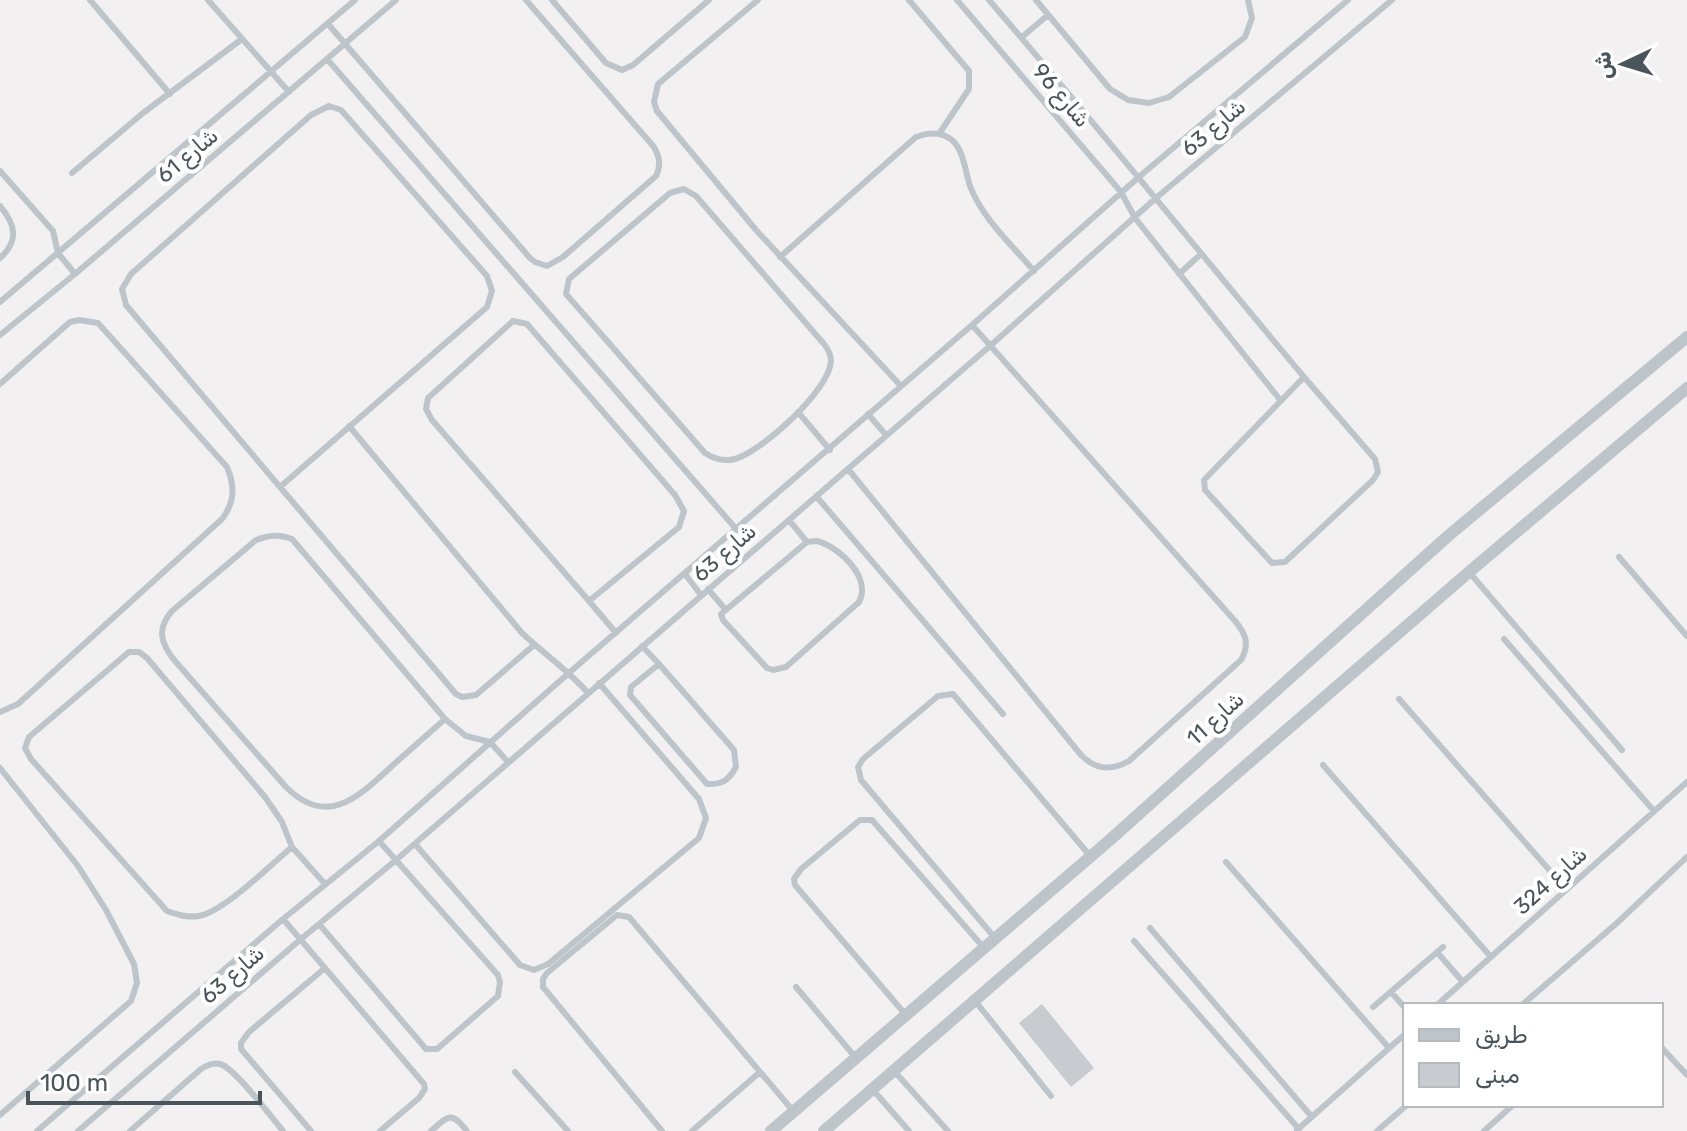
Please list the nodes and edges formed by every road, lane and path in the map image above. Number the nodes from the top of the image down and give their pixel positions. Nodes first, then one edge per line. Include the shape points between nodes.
1 (90, 0) edge
2 (208, 0) edge
3 (355, 0) edge
4 (396, 0) edge
5 (526, 0) edge
6 (552, 0) edge
7 (709, 0) edge
8 (758, 0) edge
9 (909, 0) edge
10 (957, 0) edge
11 (989, 0) edge
12 (1036, 0) edge
13 (1248, 0) edge
14 (1348, 0) edge
15 (1392, 0) edge
16 (1048, 15) junction
17 (328, 24) junction
18 (1022, 37) junction
19 (242, 39) junction
20 (345, 44) junction
21 (327, 59) junction
22 (271, 72) junction
23 (289, 92) junction
24 (170, 94) junction
25 (939, 134) junction
26 (0, 171) edge
27 (72, 173) dead end
28 (1140, 176) junction
29 (1121, 192) junction
30 (1156, 198) junction
31 (0, 206) edge
32 (1135, 218) junction
33 (58, 253) junction
34 (1201, 254) junction
35 (780, 257) junction
36 (0, 258) edge
37 (1034, 271) junction
38 (75, 274) junction
39 (1179, 274) junction
40 (0, 302) edge
41 (972, 325) junction
42 (0, 335) edge
43 (1687, 337) edge
44 (990, 346) junction
45 (1304, 377) junction
46 (0, 384) edge
47 (901, 386) junction
48 (1687, 388) edge
49 (1281, 401) junction
50 (798, 412) junction
51 (868, 414) junction
52 (349, 426) junction
53 (886, 435) junction
54 (830, 450) junction
55 (848, 469) junction
56 (280, 487) junction
57 (816, 496) junction
58 (789, 520) junction
59 (737, 530) junction
60 (807, 542) junction
61 (1619, 557) dead end
62 (1469, 572) junction
63 (685, 574) junction
64 (708, 589) junction
65 (701, 595) junction
66 (589, 601) junction
67 (725, 609) junction
68 (616, 633) junction
69 (1687, 636) edge
70 (1504, 639) dead end
71 (534, 645) junction
72 (642, 646) junction
73 (659, 664) junction
74 (570, 672) junction
75 (599, 683) junction
76 (588, 693) junction
77 (1399, 699) dead end
78 (0, 712) edge
79 (1003, 714) dead end
80 (445, 719) junction
81 (490, 742) junction
82 (1622, 750) dead end
83 (508, 762) junction
84 (1323, 765) dead end
85 (0, 768) edge
86 (1687, 782) edge
87 (1654, 811) junction
88 (379, 841) junction
89 (415, 844) junction
90 (292, 847) junction
91 (1091, 857) junction
92 (1687, 857) edge
93 (396, 860) junction
94 (1226, 862) dead end
95 (325, 884) junction
96 (1566, 889) junction
97 (283, 919) junction
98 (319, 924) junction
99 (1150, 928) dead end
100 (995, 938) junction
101 (301, 939) junction
102 (1134, 941) dead end
103 (984, 948) junction
104 (1491, 957) junction
105 (325, 968) junction
106 (1463, 982) junction
107 (796, 987) dead end
108 (1391, 992) junction
109 (976, 1002) junction
110 (1439, 1003) edge
111 (1524, 1003) edge
112 (1403, 1006) edge
113 (1373, 1007) dead end
114 (905, 1014) junction
115 (1403, 1036) edge
116 (1389, 1048) junction
117 (1663, 1049) edge
118 (856, 1058) junction
119 (894, 1071) junction
120 (515, 1072) dead end
121 (760, 1072) junction
122 (1687, 1075) edge
123 (873, 1090) junction
124 (1051, 1096) dead end
125 (1405, 1107) edge
126 (1511, 1107) edge
127 (794, 1112) junction
128 (0, 1115) edge
129 (1312, 1117) junction
130 (1385, 1124) junction
131 (1298, 1130) edge
132 (37, 1131) edge
133 (78, 1131) edge
134 (130, 1131) edge
135 (283, 1131) edge
136 (311, 1131) edge
137 (380, 1131) edge
138 (431, 1131) edge
139 (467, 1131) edge
140 (568, 1131) edge
141 (662, 1131) edge
142 (692, 1131) edge
143 (771, 1131) edge
144 (824, 1131) edge
145 (909, 1131) edge
146 (948, 1131) edge
147 (1377, 1131) edge
148 (1391, 1131) edge
149 (1484, 1131) edge

1 - 24 lane
2 - 19 lane
3 - 17 lane, شارع 61
4 - 20 lane, شارع 61
5 - 20 lane via 654,147 660,166 656,176 547,266 530,258
6 - 7 lane via 606,63 622,70
8 - 35 lane via 658,84 654,102
9 - 25 lane via 969,71 969,89
10 - 29 lane, شارع 96
11 - 18 lane, شارع 96
12 - 16 lane
13 - 16 lane via 1252,18 1245,37 1169,97 1149,103 1128,100 1110,89
14 - 28 lane, شارع 63
15 - 30 lane, شارع 63
16 - 18 lane
17 - 20 lane
17 - 22 lane, شارع 61
18 - 28 lane, شارع 96
19 - 22 lane
19 - 24 lane
20 - 21 lane, شارع 61
21 - 23 lane, شارع 61
21 - 59 lane
22 - 23 lane
22 - 33 lane, شارع 61
23 - 38 lane, شارع 61
24 - 27 lane
25 - 35 lane via 916,137
25 - 37 lane via 961,153 977,204
26 - 33 lane via 53,231
28 - 29 lane, شارع 63
28 - 30 lane, شارع 96
29 - 32 lane, شارع 96
29 - 37 lane, شارع 63
30 - 32 lane, شارع 63
30 - 34 lane, شارع 96
31 - 36 lane via 14,232 9,250
32 - 39 lane, شارع 96
32 - 44 lane, شارع 63
33 - 38 lane
33 - 40 lane, شارع 61
34 - 39 lane
34 - 45 lane, شارع 96
35 - 47 lane
37 - 41 lane, شارع 63
38 - 42 lane, شارع 61
39 - 49 lane, شارع 96
41 - 44 lane
41 - 47 lane, شارع 63
43 - 91 street, شارع 11 via 1448,536
44 - 53 lane, شارع 63
44 - 55 lane via 1246,636 1241,660 1129,761 1109,769 1089,762
45 - 49 lane
45 - 49 lane, شارع 96 via 1375,459 1378,472 1285,562 1276,564 1203,484
46 - 78 lane via 70,322 98,323 227,467 233,495 222,519 18,704
47 - 51 lane, شارع 63
48 - 62 street
50 - 50 lane via 823,383 829,352 691,191 670,193 569,279 570,301 713,458 740,457
50 - 54 lane
51 - 53 lane
51 - 54 lane, شارع 63
52 - 56 lane
52 - 56 lane via 487,307 492,291 487,276 341,110 329,106 311,115 131,274 122,289 126,305
52 - 71 lane
53 - 55 lane, شارع 63
54 - 59 lane, شارع 63
55 - 57 lane, شارع 63
56 - 71 lane via 456,694 476,695
57 - 58 lane, شارع 63
57 - 79 lane
58 - 60 lane
58 - 64 lane, شارع 63
59 - 63 lane, شارع 63
60 - 67 lane
60 - 67 lane via 836,550 860,579 863,595 786,667 773,670 761,665 723,620
61 - 69 lane
62 - 82 lane
62 - 109 street
63 - 65 lane
63 - 68 lane, شارع 63
64 - 65 lane, شارع 63
64 - 67 lane
65 - 72 lane, شارع 63
66 - 66 lane via 679,527 684,511 527,324 513,321 428,398 426,409
66 - 68 lane
68 - 74 lane, شارع 63
70 - 87 lane
71 - 74 lane
72 - 73 lane
72 - 75 lane, شارع 63
73 - 73 lane via 734,750 736,767 725,782 707,784 630,695 631,687
74 - 76 lane
74 - 81 lane, شارع 63
75 - 76 lane, شارع 63
75 - 89 lane via 699,799 706,818 699,838 548,964 534,970 520,965
76 - 83 lane, شارع 63
77 - 96 lane
80 - 80 lane via 292,539 280,535 256,540 172,611 161,630 175,661 286,787 308,803 321,807 349,802
80 - 81 lane via 466,736
81 - 83 lane
81 - 88 lane, شارع 63
83 - 89 lane, شارع 63
84 - 104 lane
85 - 128 lane via 99,899 134,964 137,983 131,1001
86 - 87 lane, شارع 324
87 - 96 lane, شارع 324
88 - 93 lane
88 - 95 lane, شارع 63
89 - 93 lane, شارع 63
90 - 90 lane via 265,797 139,652 125,655 26,742 31,759 167,911 178,916 212,912
90 - 95 lane
91 - 100 street, شارع 11
91 - 100 lane via 953,694 938,696 863,759 858,767 861,780
92 - 111 lane
93 - 98 lane, شارع 63
93 - 98 lane via 500,982 498,996 437,1049 420,1045
94 - 116 lane
95 - 97 lane, شارع 63
96 - 104 lane, شارع 324
97 - 101 lane
97 - 132 lane, شارع 63
98 - 101 lane, شارع 63
99 - 129 lane
100 - 103 street, شارع 11
101 - 105 lane
101 - 133 lane, شارع 63
102 - 131 lane
103 - 114 street, شارع 11
103 - 114 lane via 872,820 860,820 801,869 795,885
104 - 106 lane, شارع 324
105 - 136 lane via 241,1043
105 - 137 lane via 424,1084 419,1098
106 - 108 lane via 1440,949
106 - 110 lane, شارع 324
107 - 118 lane
108 - 112 lane
108 - 113 lane
109 - 119 street
109 - 124 lane
114 - 118 street, شارع 11
115 - 116 lane
116 - 129 lane
117 - 122 lane
118 - 127 street, شارع 11
119 - 123 street
119 - 146 lane
120 - 140 lane
121 - 127 lane
121 - 141 lane via 629,917 617,915 547,973 543,987
121 - 142 lane
123 - 144 street
123 - 145 lane
125 - 130 lane
126 - 149 lane
127 - 143 street, شارع 11
129 - 131 lane
130 - 147 lane
130 - 148 lane
134 - 135 lane via 210,1064 228,1068
138 - 139 lane via 451,1116

